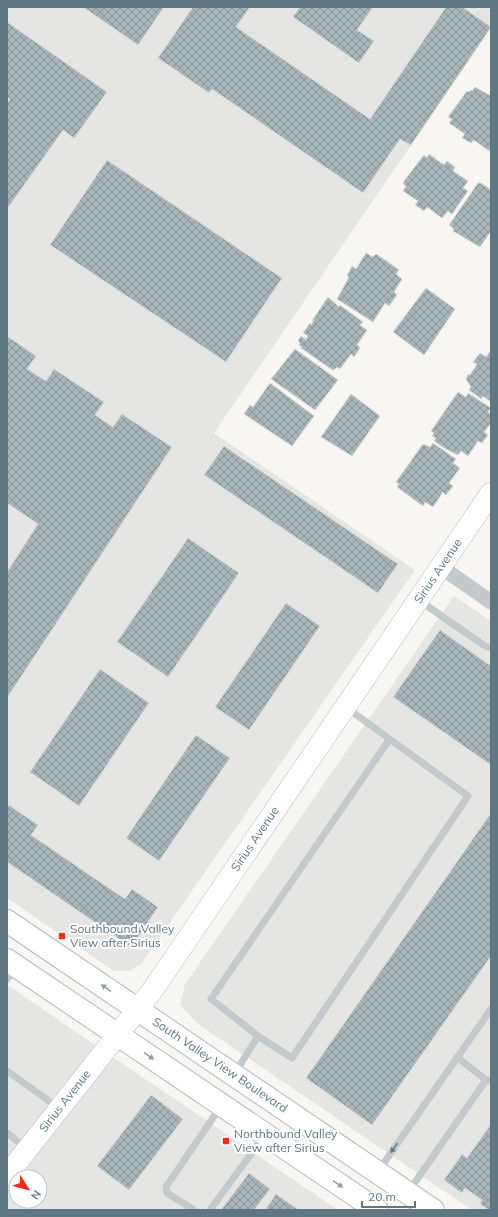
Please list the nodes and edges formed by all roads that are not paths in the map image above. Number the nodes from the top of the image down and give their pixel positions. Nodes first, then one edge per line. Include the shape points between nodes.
1 (491, 494) edge
2 (441, 567) junction
3 (418, 599) junction
4 (491, 602) edge
5 (491, 648) edge
6 (345, 707) junction
7 (389, 740) junction
8 (7, 921) edge
9 (10, 968) edge
10 (491, 1009) edge
11 (138, 1010) junction
12 (117, 1034) junction
13 (258, 1036) junction
14 (458, 1057) junction
15 (7, 1071) edge
16 (234, 1075) junction
17 (489, 1081) edge
18 (222, 1105) junction
19 (60, 1108) junction
20 (7, 1133) edge
21 (265, 1134) junction
22 (28, 1149) junction
23 (315, 1168) junction
24 (377, 1172) junction
25 (7, 1174) edge
26 (407, 1192) junction
27 (194, 1210) edge
28 (210, 1210) edge
29 (377, 1210) edge
30 (433, 1210) edge

1 - 2 street, Sirius Avenue
2 - 3 street, Sirius Avenue
2 - 4 street
3 - 5 lane
3 - 6 street, Sirius Avenue
6 - 7 lane
6 - 11 street, Sirius Avenue
7 - 13 lane via 211,999
7 - 13 lane via 468,796 292,1058
11 -> 8 main road, South Valley View Boulevard
9 - 12 main road
10 - 14 lane
11 - 12 street, Sirius Avenue
11 - 16 main road, South Valley View Boulevard
12 -> 18 main road
12 - 19 street, Sirius Avenue
13 - 16 lane
14 - 17 lane
14 -> 24 lane
15 - 19 lane
16 - 24 main road, South Valley View Boulevard
17 - 26 lane via 438,1146
18 - 21 main road
18 - 27 lane via 166,1187 167,1193
19 - 22 street, Sirius Avenue
20 - 22 lane
21 - 23 main road
21 - 28 lane
22 - 25 street, Sirius Avenue
23 - 26 main road via 329,1158 383,1191 398,1195
23 -> 29 main road
24 - 26 main road, South Valley View Boulevard
26 - 30 main road, South Valley View Boulevard

